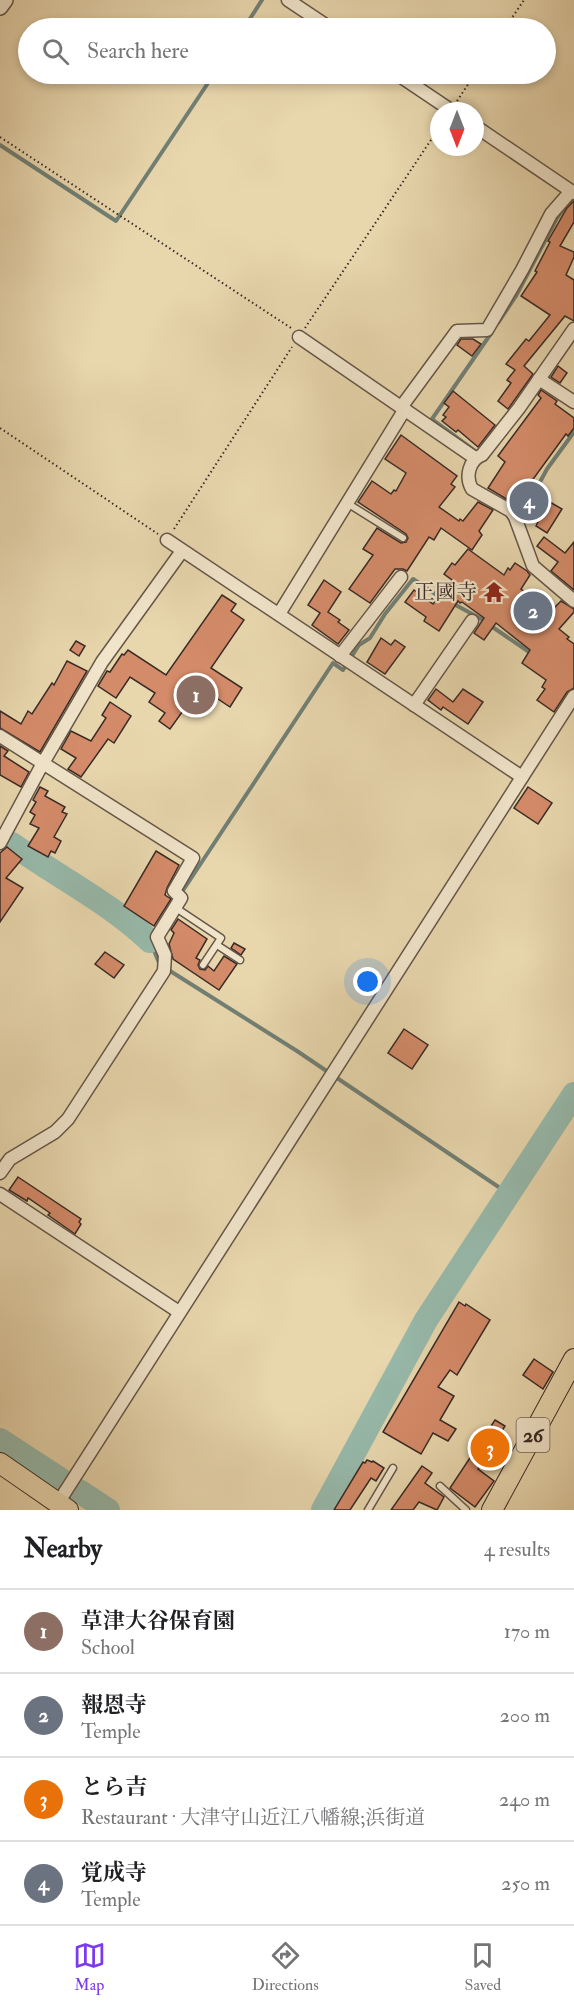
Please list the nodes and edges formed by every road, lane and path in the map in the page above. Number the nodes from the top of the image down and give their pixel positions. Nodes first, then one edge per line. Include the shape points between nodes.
1 (5, 0) edge
2 (288, 0) edge
3 (524, 0) edge
4 (0, 7) edge
5 (315, 18) edge
6 (512, 18) edge
7 (412, 84) edge
8 (470, 84) edge
9 (439, 102) edge
10 (458, 102) edge
11 (484, 132) edge
12 (0, 137) edge
13 (573, 192) edge
14 (574, 329) edge
15 (295, 333) joint
16 (539, 379) junction
17 (574, 402) edge
18 (403, 408) junction
19 (0, 429) edge
20 (476, 458) junction
21 (347, 503) junction
22 (403, 538) dead end
23 (167, 540) joint
24 (182, 551) junction
25 (401, 577) dead end
26 (574, 601) edge
27 (279, 614) junction
28 (472, 621) dead end
29 (340, 656) junction
30 (574, 696) edge
31 (414, 705) junction
32 (0, 736) edge
33 (43, 763) junction
34 (522, 777) junction
35 (0, 843) edge
36 (176, 908) junction
37 (217, 945) junction
38 (240, 960) dead end
39 (202, 965) dead end
40 (0, 1173) edge
41 (0, 1194) edge
42 (179, 1312) junction
43 (574, 1359) edge
44 (0, 1463) edge
45 (393, 1468) dead end
46 (440, 1486) dead end
47 (63, 1507) edge
48 (368, 1510) edge
49 (466, 1510) edge
50 (492, 1510) edge

1 - 4 street
2 - 5 street
3 - 6 path
7 - 9 street
8 - 10 path
11 - 13 street
12 - 15 path
13 - 18 street via 551,214 487,330 457,331
14 - 16 street
15 - 18 street
16 - 17 street
16 - 20 street
18 - 20 street
18 - 21 street
19 - 23 path
20 - 26 street via 469,469 472,489 511,511 533,566
21 - 22 lane
21 - 27 street
23 - 24 street
24 - 27 street
24 - 33 street via 102,663
25 - 29 street
27 - 29 street
28 - 31 street
29 - 31 street
30 - 34 street
31 - 34 street
32 - 33 street
33 - 35 street
33 - 36 street via 193,858 174,891 181,898
34 - 42 street
36 - 37 lane via 221,938
36 - 40 street via 157,937 165,955 164,971 68,1119 55,1132 10,1159
37 - 38 lane
37 - 39 lane
41 - 42 street
42 - 47 street
43 - 50 main road, 26
44 - 47 main road
45 - 48 lane
46 - 49 lane

